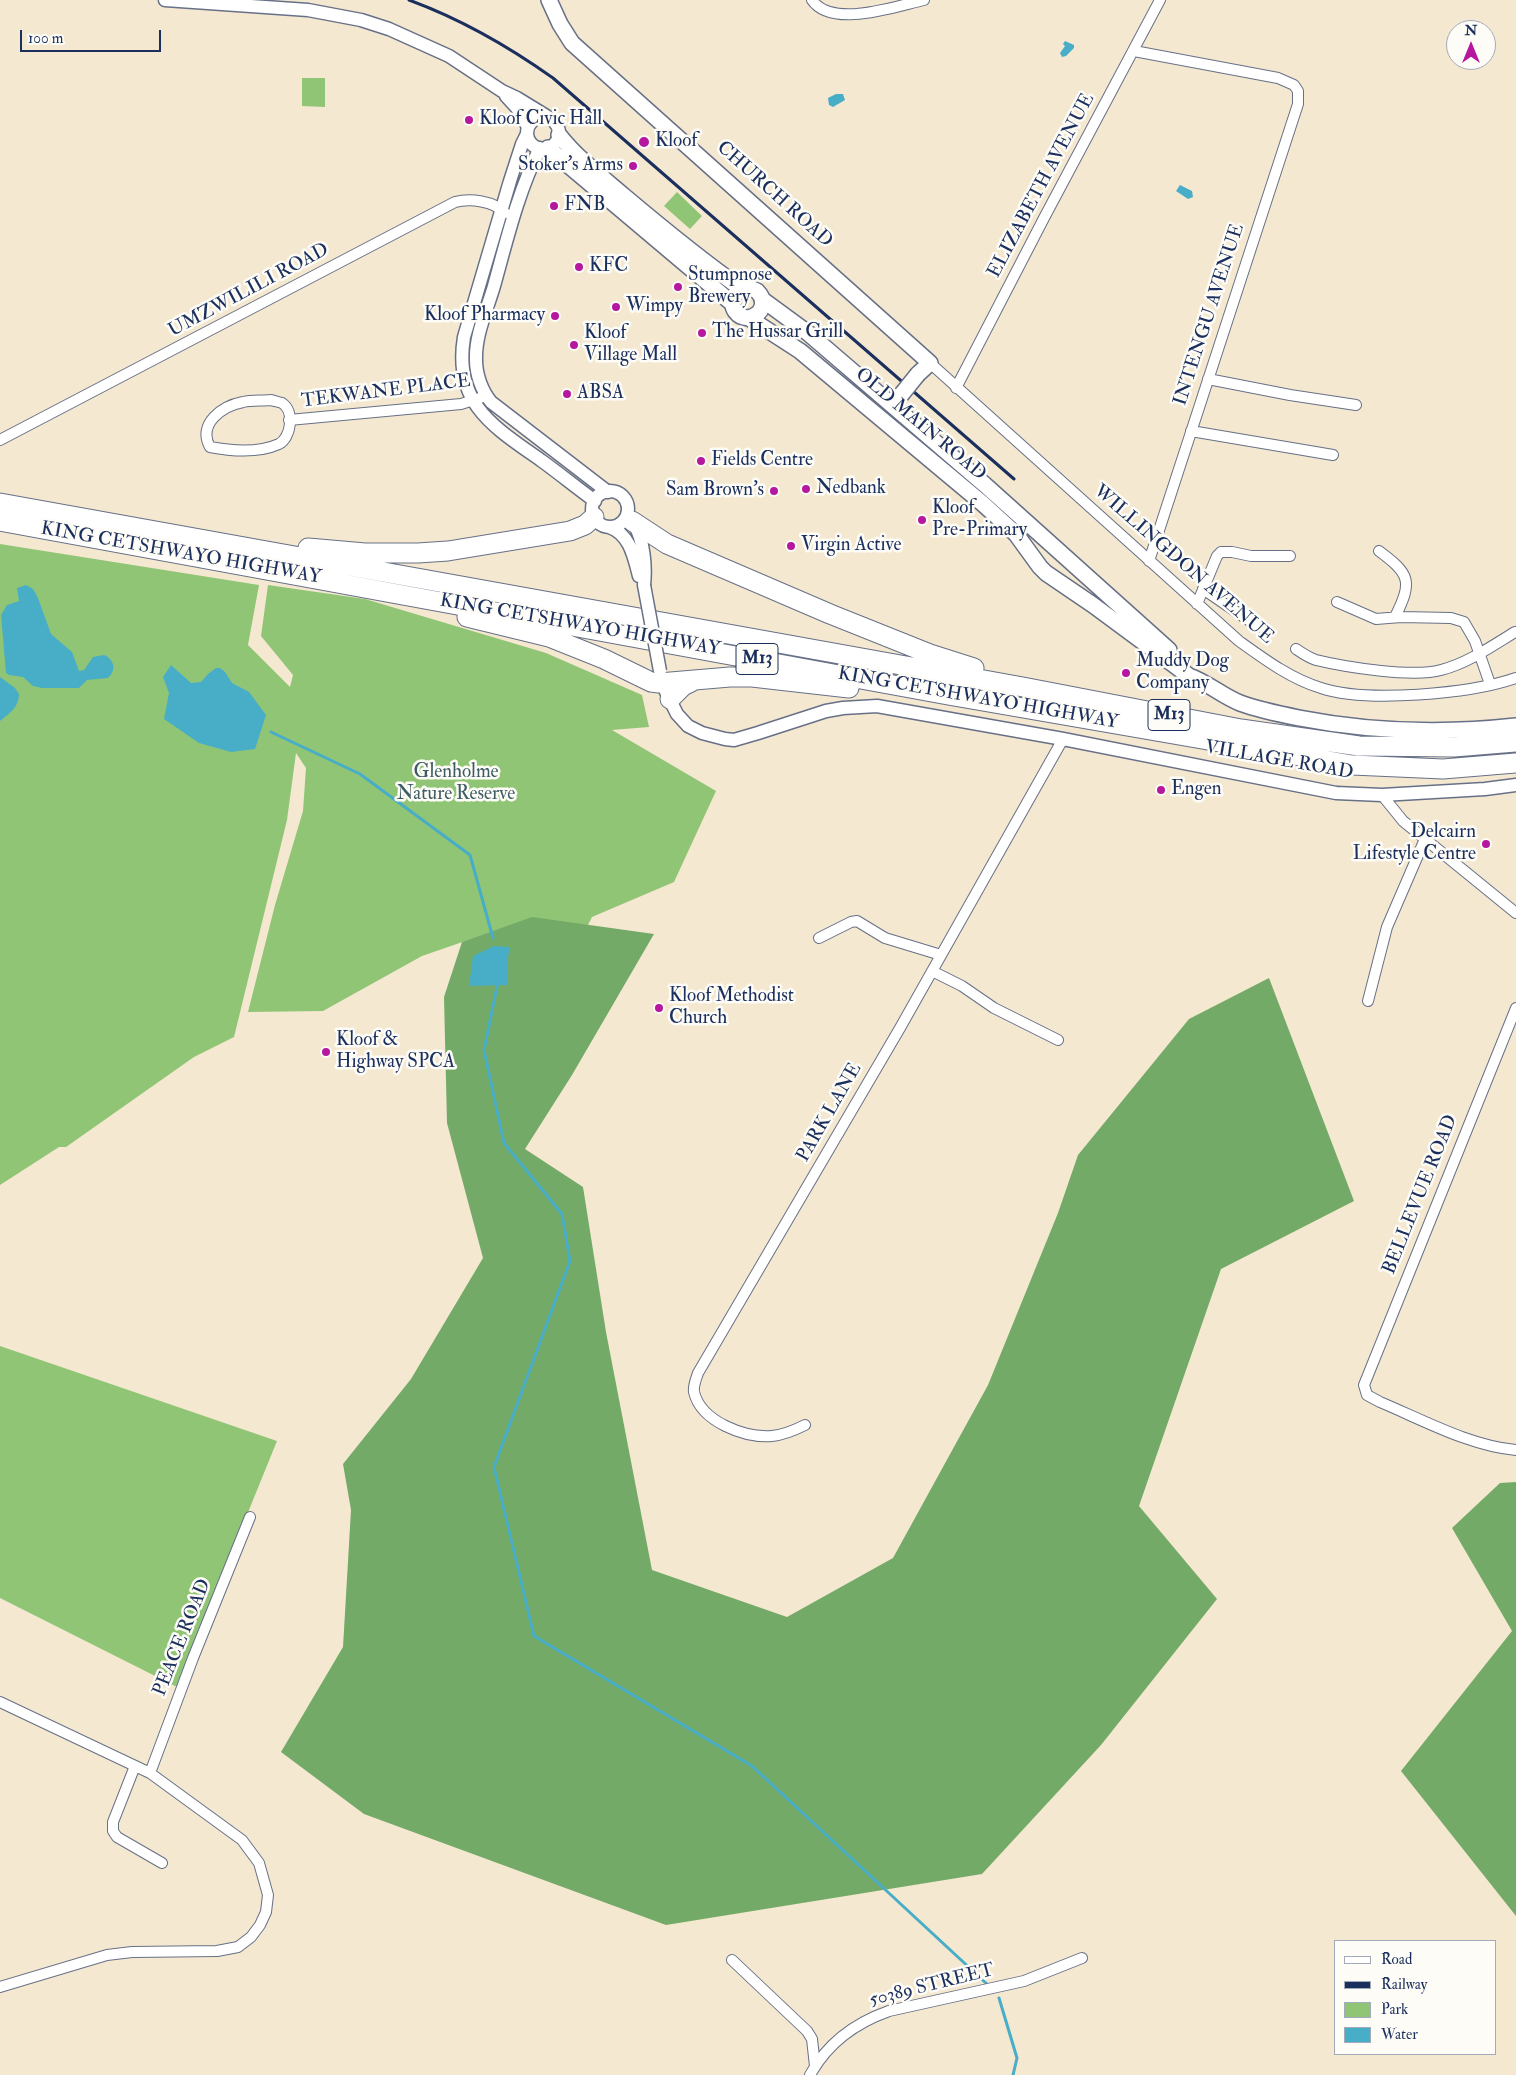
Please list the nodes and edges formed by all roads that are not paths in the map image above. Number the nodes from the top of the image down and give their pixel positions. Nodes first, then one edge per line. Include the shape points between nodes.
1 (166, 0) edge
2 (549, 0) edge
3 (812, 0) edge
4 (924, 0) edge
5 (1160, 0) edge
6 (1134, 51) junction
7 (502, 91) junction
8 (548, 117) junction
9 (528, 130) junction
10 (559, 135) junction
11 (544, 148) junction
12 (502, 209) junction
13 (512, 222) junction
14 (742, 289) junction
15 (763, 300) junction
16 (733, 304) junction
17 (750, 318) junction
18 (918, 352) junction
19 (930, 363) junction
20 (918, 374) junction
21 (1208, 379) junction
22 (956, 388) junction
23 (879, 395) junction
24 (901, 395) junction
25 (486, 396) junction
26 (473, 401) junction
27 (1356, 405) dead end
28 (904, 417) junction
29 (290, 420) junction
30 (1191, 431) junction
31 (0, 440) edge
32 (1333, 455) dead end
33 (608, 492) junction
34 (0, 504) edge
35 (599, 515) junction
36 (630, 518) junction
37 (0, 521) edge
38 (182, 537) junction
39 (1378, 551) dead end
40 (1065, 555) junction
41 (1290, 556) dead end
42 (1149, 561) junction
43 (1085, 574) junction
44 (1052, 576) junction
45 (644, 585) junction
46 (358, 586) junction
47 (1203, 589) junction
48 (1079, 600) junction
49 (1336, 602) dead end
50 (1197, 604) junction
51 (1395, 617) junction
52 (1265, 628) dead end
53 (1515, 632) edge
54 (1296, 649) dead end
55 (1480, 653) junction
56 (1516, 678) edge
57 (1199, 679) junction
58 (664, 684) junction
59 (1490, 684) junction
60 (1023, 687) junction
61 (948, 695) junction
62 (1516, 726) edge
63 (1063, 739) junction
64 (1516, 742) edge
65 (1516, 763) edge
66 (1516, 785) edge
67 (1382, 795) junction
68 (1425, 839) junction
69 (1516, 913) edge
70 (819, 938) dead end
71 (941, 955) junction
72 (932, 971) junction
73 (1368, 1002) dead end
74 (1516, 1008) edge
75 (1058, 1040) dead end
76 (805, 1425) dead end
77 (1516, 1450) edge
78 (250, 1517) dead end
79 (0, 1702) edge
80 (135, 1766) junction
81 (150, 1773) junction
82 (162, 1863) dead end
83 (1082, 1958) dead end
84 (732, 1960) dead end
85 (0, 1987) edge
86 (812, 2070) edge

1 - 7 street via 308,10 361,20 434,48
2 - 18 main road, CHURCH ROAD via 572,43
3 - 4 street via 827,12 851,14
5 - 6 street, ELIZABETH AVENUE
6 - 21 street, INTENGU AVENUE via 1289,81 1298,91 1298,104
6 - 22 street, ELIZABETH AVENUE
7 - 8 street
7 - 9 street via 517,108
8 - 9 street via 534,119
8 - 10 street via 558,126
9 - 11 street via 532,145
9 - 12 street, VILLAGE ROAD
10 - 11 street via 555,143
10 - 14 main road via 640,210
11 - 13 street via 527,174
11 - 16 main road
12 - 13 street
12 - 26 street, VILLAGE ROAD via 464,337 464,380
12 - 31 street, UMZWILILI ROAD via 470,199 455,202
13 - 25 street via 476,350 476,369
14 - 15 main road via 758,291
14 - 16 main road via 735,295
15 - 17 main road via 762,310
15 - 23 main road, OLD MAIN ROAD via 808,333
16 - 17 main road via 741,316
17 - 44 main road, OLD MAIN ROAD via 800,350 982,503 1016,534 1040,567
18 - 19 main road, CHURCH ROAD
18 - 20 main road
19 - 20 main road
19 - 22 street, WILLINGDON AVENUE
20 - 24 main road, bridge
21 - 27 street
21 - 30 street, INTENGU AVENUE
22 - 42 street, WILLINGDON AVENUE
23 - 24 main road via 888,398
23 - 28 main road, OLD MAIN ROAD
24 - 28 main road
25 - 26 street, TEKWANE PLACE
25 - 33 street via 503,414
26 - 29 street, TEKWANE PLACE
26 - 35 street, VILLAGE ROAD via 507,437
28 - 40 main road, OLD MAIN ROAD
29 - 29 street, TEKWANE PLACE via 288,409 283,404 271,400 242,402 221,411 209,422 205,434 210,447 255,450 273,446 287,438
30 - 32 street
30 - 42 street, INTENGU AVENUE
33 - 35 street via 600,495
33 - 36 street via 619,494 626,500
34 - 38 highway, KING CETSHWAYO HIGHWAY / M13
35 - 36 street via 622,523
35 - 38 highway via 570,531 418,553 365,553
35 - 45 street, VILLAGE ROAD via 626,539
36 - 45 street, VILLAGE ROAD via 641,538
36 - 60 highway via 667,544 830,614
37 - 46 highway, KING CETSHWAYO HIGHWAY / M13
38 - 60 highway, KING CETSHWAYO HIGHWAY / M13
39 - 51 street via 1402,568 1405,575 1404,599
40 - 43 main road, OLD MAIN ROAD
40 - 44 main road via 1066,570
41 - 47 street via 1221,552
42 - 50 street, WILLINGDON AVENUE
43 - 48 main road via 1086,589
43 - 57 main road, OLD MAIN ROAD
44 - 48 main road, OLD MAIN ROAD
45 - 58 street, VILLAGE ROAD, bridge
46 - 58 highway via 419,606 549,637 651,682
46 - 61 highway, KING CETSHWAYO HIGHWAY / M13
47 - 50 street
47 - 52 street
48 - 57 main road, OLD MAIN ROAD via 1189,676
49 - 51 street via 1376,619
50 - 59 street, WILLINGDON AVENUE via 1253,652 1320,688 1389,696
51 - 55 street via 1452,618 1464,622
53 - 55 street
54 - 55 street via 1314,659 1397,672 1439,671
55 - 59 street
56 - 59 street, WILLINGDON AVENUE
57 - 62 main road, OLD MAIN ROAD via 1239,702 1271,712 1360,729 1443,731
58 - 61 highway via 683,686 694,680 752,678 897,694
58 - 63 street, VILLAGE ROAD via 678,714 688,726 702,734 725,739 734,740 826,711 860,706 893,708
60 - 64 highway, KING CETSHWAYO HIGHWAY / M13 via 1240,729 1359,746 1454,747
61 - 65 highway, KING CETSHWAYO HIGHWAY / M13 via 1352,765 1443,769
63 - 67 street, VILLAGE ROAD via 1336,793
63 - 71 street, PARK LANE
66 - 67 street, VILLAGE ROAD
67 - 68 street via 1403,821
68 - 69 street
68 - 73 street via 1387,927
70 - 71 street via 857,921 885,938
71 - 72 street, PARK LANE
72 - 75 street via 994,1008
72 - 76 street, PARK LANE via 695,1383 694,1392 701,1404 711,1417 728,1428 744,1434 772,1436
74 - 77 street, BELLEVUE ROAD via 1364,1385 1367,1395 1475,1441
78 - 81 street, PEACE ROAD
79 - 80 street
80 - 81 street
80 - 82 street via 113,1822 113,1832
81 - 85 street via 242,1840 252,1851 262,1871 268,1895 260,1925 245,1943 228,1949 107,1955
83 - 86 street, 50389 STREET via 1024,1981 870,2018 836,2040
84 - 86 street via 807,2031 812,2039

